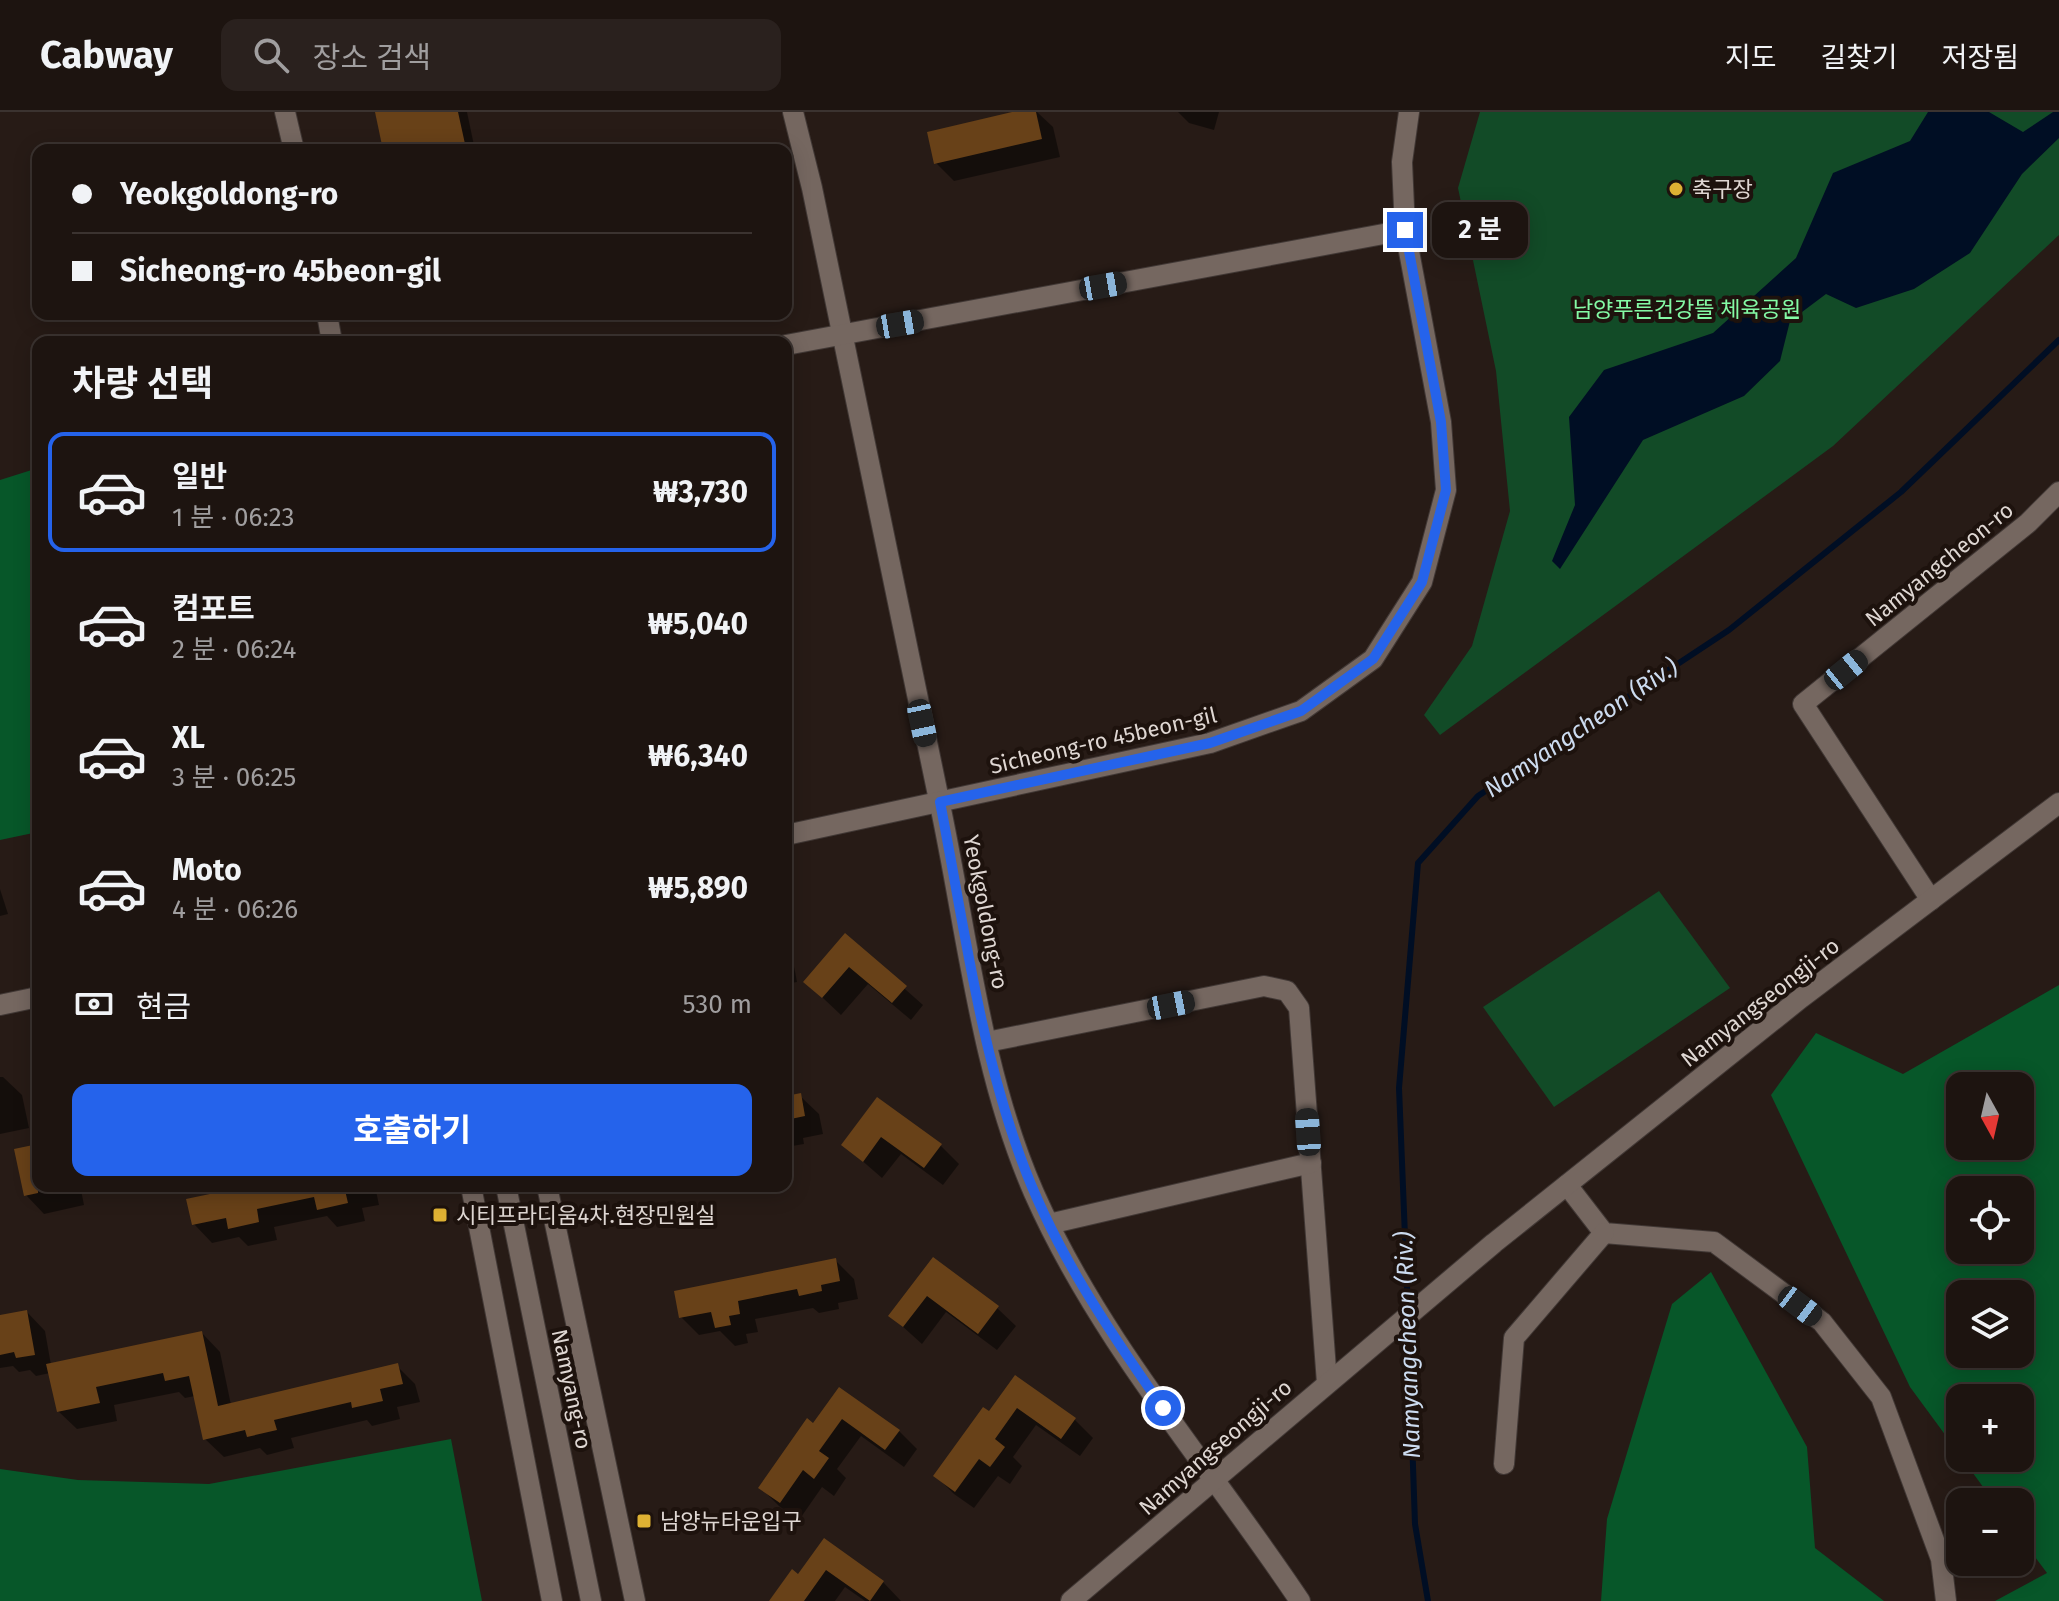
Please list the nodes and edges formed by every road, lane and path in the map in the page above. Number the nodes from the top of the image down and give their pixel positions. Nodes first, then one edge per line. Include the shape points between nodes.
1 (285, 112) edge
2 (793, 112) edge
3 (1409, 112) edge
4 (293, 144) edge
5 (1405, 230) junction
6 (842, 335) junction
7 (792, 344) edge
8 (2059, 492) edge
9 (940, 802) junction
10 (2059, 803) edge
11 (792, 834) edge
12 (1931, 900) junction
13 (32, 998) edge
14 (0, 1005) edge
15 (987, 1042) junction
16 (1311, 1163) junction
17 (1567, 1185) junction
18 (472, 1192) edge
19 (507, 1192) edge
20 (548, 1192) edge
21 (1049, 1224) junction
22 (1604, 1233) junction
23 (1327, 1383) junction
24 (1504, 1464) dead end
25 (1216, 1479) junction
26 (552, 1601) edge
27 (591, 1601) edge
28 (635, 1601) edge
29 (1071, 1601) edge
30 (1300, 1601) edge
31 (1946, 1601) edge

1 - 4 street
2 - 6 street, Yeokgoldong-ro
3 - 5 street, Sicheong-ro 45beon-gil via 1402,162
5 - 6 street
5 - 9 street, Sicheong-ro 45beon-gil via 1441,422 1446,490 1422,582 1373,659 1301,711 1210,743
6 - 7 street
6 - 9 street, Yeokgoldong-ro
8 - 12 street, Namyangcheon-ro via 2028,523 1803,704
9 - 11 street, Sicheong-ro 45beon-gil
9 - 15 street, Yeokgoldong-ro
10 - 12 street, Namyangseongji-ro
12 - 17 street, Namyangseongji-ro
13 - 14 street
15 - 16 street via 1264,986 1287,991 1299,1008
15 - 21 street, Yeokgoldong-ro via 1012,1134
16 - 21 street
16 - 23 street
17 - 22 street
17 - 23 street, Namyangseongji-ro
18 - 26 street
19 - 27 street, Namyang-ro
20 - 28 street
21 - 25 street, Yeokgoldong-ro via 1098,1313
22 - 24 street via 1514,1338
22 - 31 street via 1714,1242 1822,1322 1881,1397 1941,1559
23 - 25 street, Namyangseongji-ro
25 - 29 street, Namyangseongji-ro
25 - 30 street, Yeokgoldong-ro

